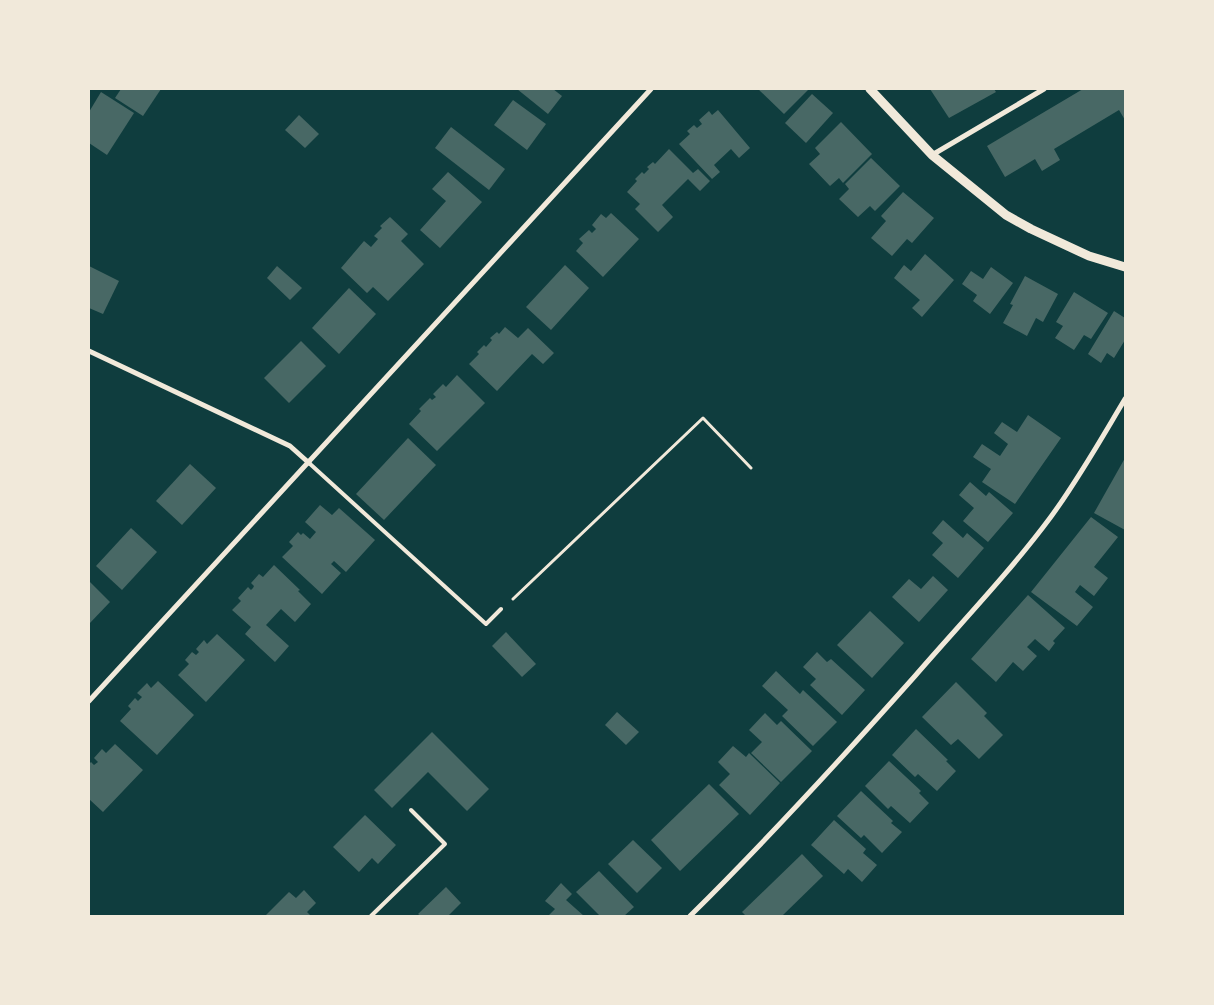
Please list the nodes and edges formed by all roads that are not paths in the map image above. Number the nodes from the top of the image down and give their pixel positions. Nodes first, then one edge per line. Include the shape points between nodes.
1 (652, 89) edge
2 (870, 89) edge
3 (1044, 89) edge
4 (932, 156) junction
5 (1125, 267) edge
6 (89, 351) edge
7 (1125, 399) edge
8 (309, 463) junction
9 (502, 609) road end
10 (89, 701) edge
11 (411, 810) dead end
12 (371, 916) edge
13 (690, 916) edge

1 - 8 street
2 - 4 street
3 - 4 street
4 - 5 street via 1006,215 1030,229 1089,256
6 - 8 street via 290,446
7 - 13 street via 1050,517 1009,568 763,843
8 - 9 lane via 486,624
8 - 10 street
11 - 12 lane via 445,844

